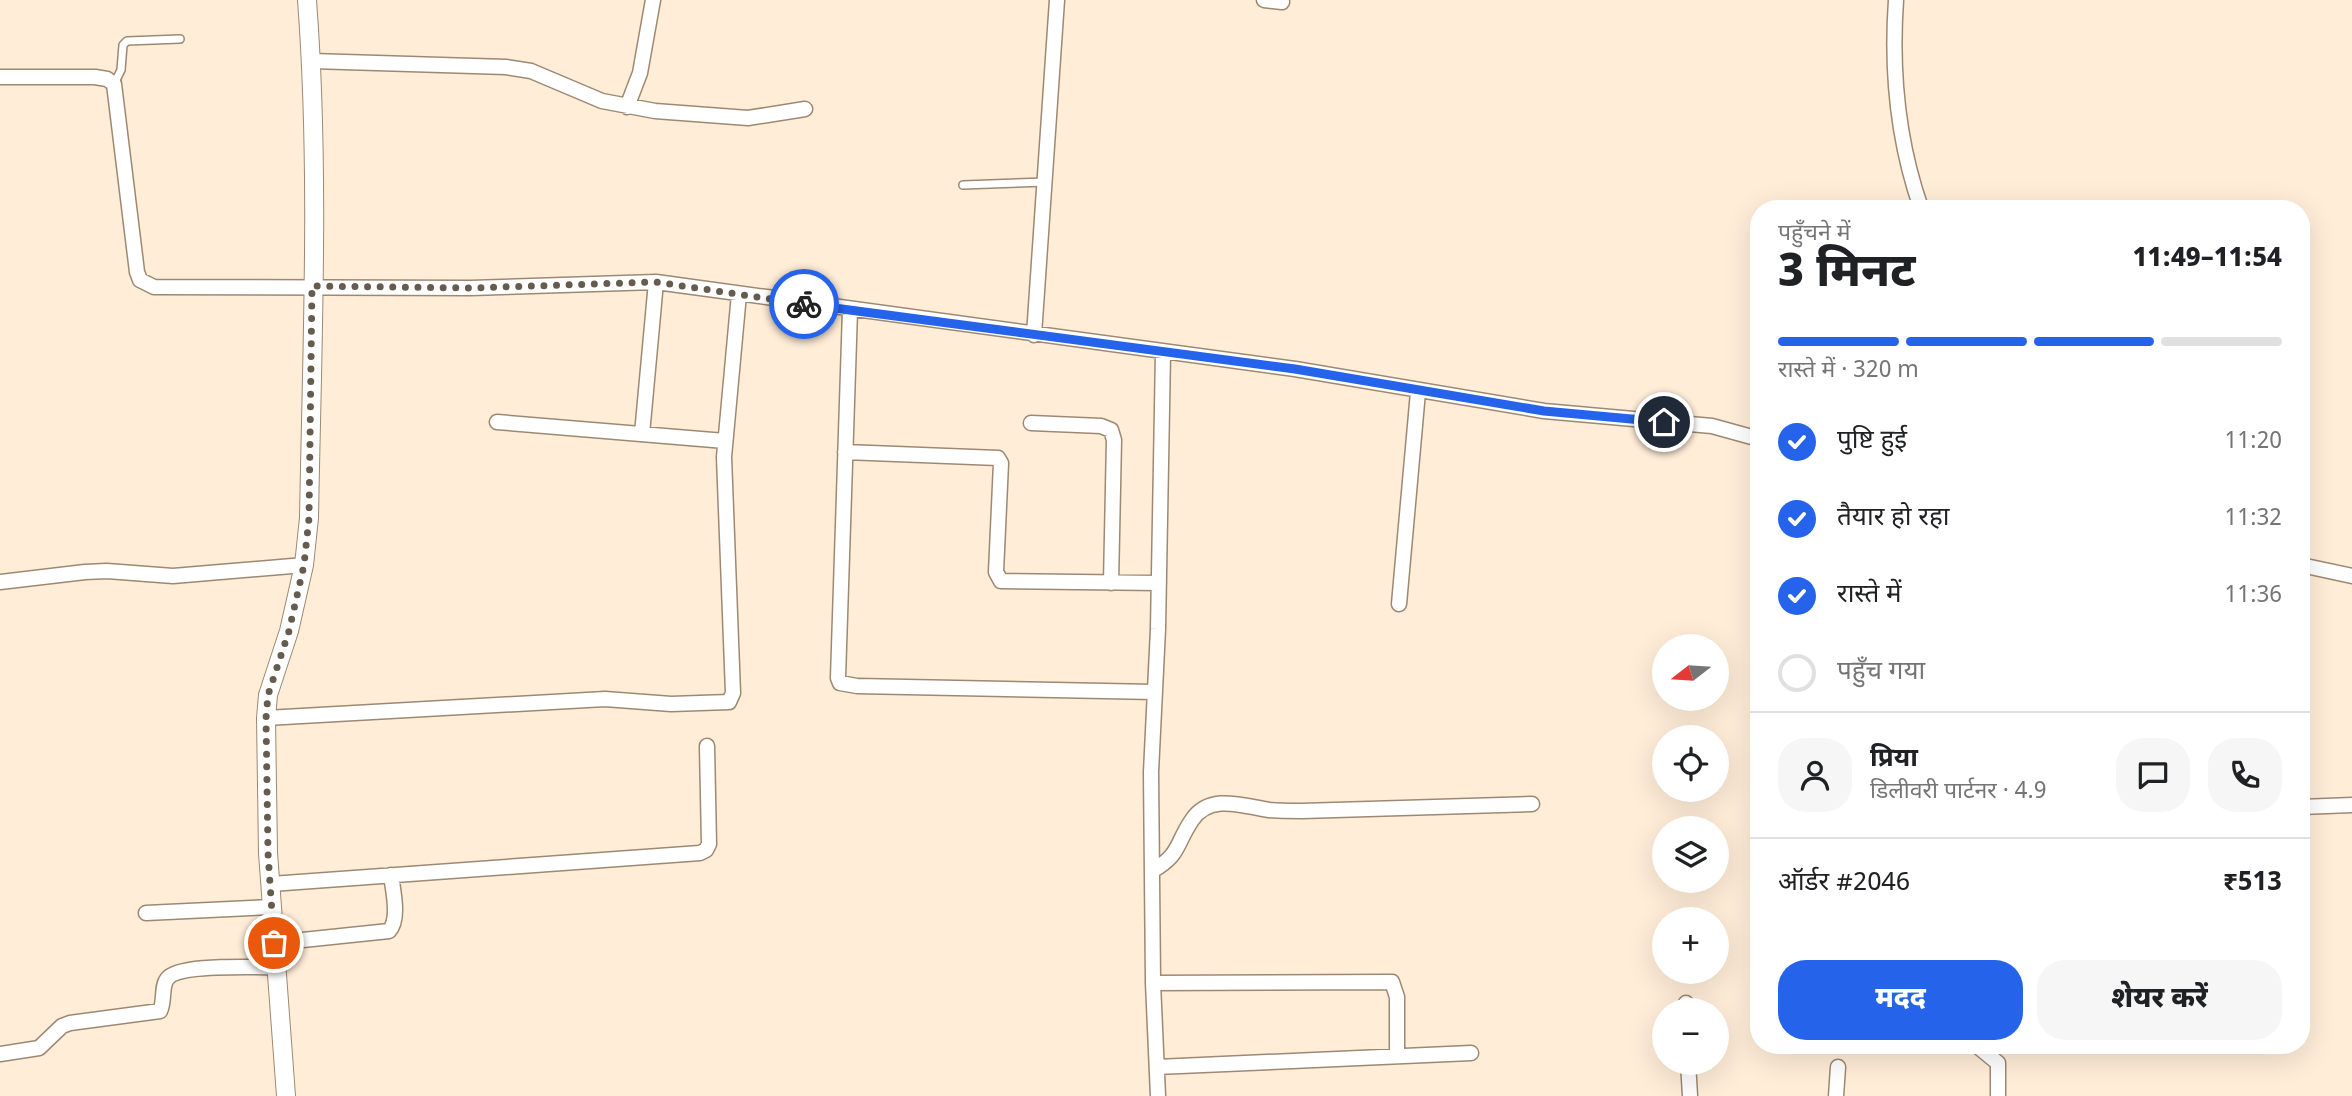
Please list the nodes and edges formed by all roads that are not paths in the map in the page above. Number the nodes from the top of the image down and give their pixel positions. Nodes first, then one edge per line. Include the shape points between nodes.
1 (307, 0) edge
2 (653, 0) edge
3 (1057, 0) edge
4 (1264, 0) edge
5 (1896, 0) edge
6 (1282, 2) dead end
7 (180, 39) dead end
8 (312, 61) junction
9 (0, 77) edge
10 (114, 84) junction
11 (627, 107) junction
12 (805, 109) dead end
13 (1046, 182) junction
14 (963, 184) dead end
15 (1919, 200) edge
16 (656, 282) junction
17 (312, 286) junction
18 (739, 294) junction
19 (850, 310) junction
20 (1034, 335) junction
21 (1163, 353) junction
22 (1418, 392) junction
23 (497, 422) dead end
24 (1031, 423) dead end
25 (642, 434) junction
26 (1750, 437) edge
27 (725, 441) junction
28 (845, 453) junction
29 (304, 565) junction
30 (2310, 567) edge
31 (2352, 576) edge
32 (0, 582) edge
33 (1111, 583) junction
34 (1159, 583) junction
35 (1399, 604) dead end
36 (1155, 692) junction
37 (266, 718) junction
38 (707, 746) dead end
39 (1532, 804) dead end
40 (2352, 805) edge
41 (2310, 807) edge
42 (1152, 871) junction
43 (391, 875) junction
44 (271, 884) junction
45 (272, 906) junction
46 (146, 913) dead end
47 (274, 943) junction
48 (275, 967) junction
49 (1153, 983) junction
50 (1471, 1053) dead end
51 (0, 1054) edge
52 (1987, 1054) edge
53 (1398, 1056) junction
54 (1157, 1067) junction
55 (1838, 1067) dead end
56 (1689, 1075) edge
57 (286, 1096) edge
58 (1158, 1096) edge
59 (1690, 1096) edge
60 (1836, 1096) edge
61 (1998, 1096) edge

1 - 8 street
2 - 11 street via 640,72
3 - 13 street
4 - 6 street
5 - 15 street via 1901,126
7 - 10 lane via 127,41
8 - 11 street via 506,67 531,71 583,95
8 - 17 street
9 - 10 street via 95,77
10 - 17 street via 140,280 154,287
11 - 12 street via 748,118
13 - 14 lane
13 - 20 street
16 - 17 street via 471,288
16 - 18 street
16 - 25 street
17 - 29 street via 309,518
18 - 19 street
18 - 27 street
19 - 20 street
19 - 28 street
20 - 21 street
21 - 22 street via 1295,369
21 - 34 street
22 - 26 street via 1544,411 1712,426
22 - 35 street
23 - 25 street
24 - 33 street via 1111,430
25 - 27 street
27 - 37 street via 733,693 729,702 605,699
28 - 33 street via 998,458 997,577
28 - 36 street via 840,682
29 - 32 street via 173,576 107,570
29 - 37 street via 268,695
30 - 31 street
33 - 34 street
34 - 36 street
36 - 42 street
37 - 44 street
38 - 43 street via 709,844 700,853
39 - 42 street via 1302,811 1215,804 1192,818 1176,853
40 - 41 street
42 - 49 street
43 - 44 street
43 - 47 street via 394,926 389,931
44 - 45 street
45 - 46 street
45 - 47 street
47 - 48 street
48 - 51 street via 174,973 165,983 160,1011 70,1023 39,1048
48 - 57 street
49 - 53 street via 1392,982 1397,997
49 - 54 street
50 - 53 street
52 - 61 street via 1998,1063
53 - 54 street
54 - 58 street
55 - 60 street
56 - 59 street

